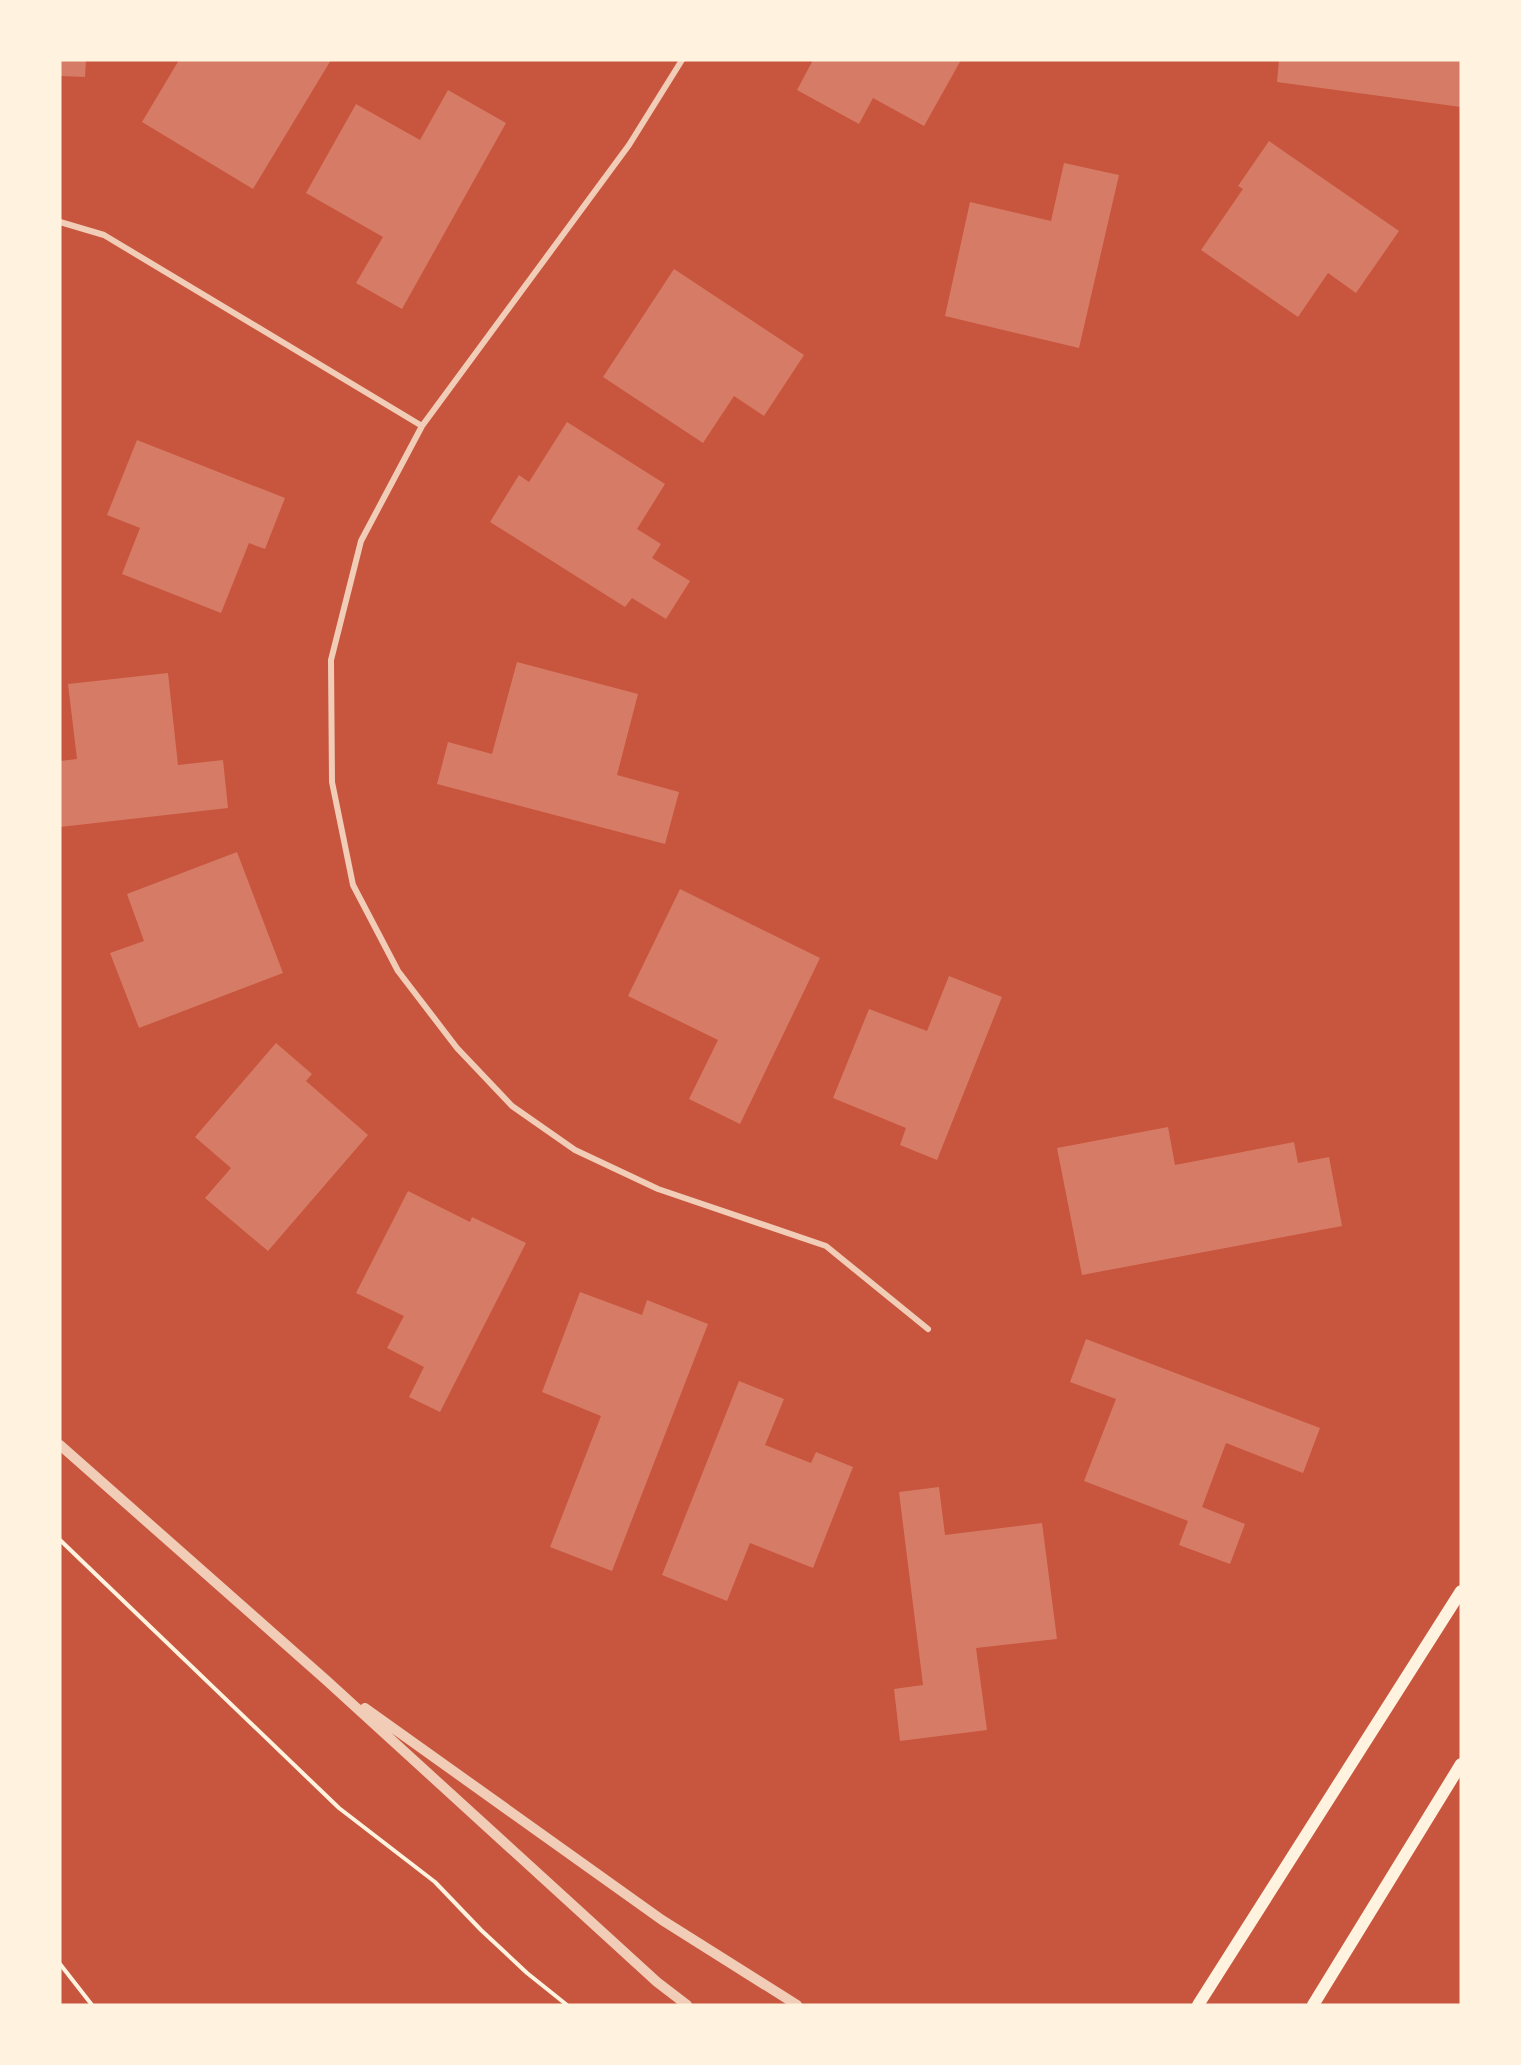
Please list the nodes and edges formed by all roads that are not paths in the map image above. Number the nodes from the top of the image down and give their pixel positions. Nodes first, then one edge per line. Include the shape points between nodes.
1 (682, 60) edge
2 (60, 222) edge
3 (422, 426) junction
4 (928, 1329) dead end
5 (60, 1445) edge
6 (1461, 1591) edge
7 (326, 1680) junction
8 (1461, 1764) edge
9 (687, 2005) edge
10 (797, 2005) edge
11 (1198, 2005) edge
12 (1313, 2005) edge

1 - 3 street via 629,145
2 - 3 street via 104,235
3 - 4 street via 361,541 331,660 332,782 353,885 398,971 457,1048 512,1106 575,1150 658,1189 826,1246
5 - 7 street
6 - 11 main road
7 - 9 street
7 - 10 street via 662,1920
8 - 12 main road

